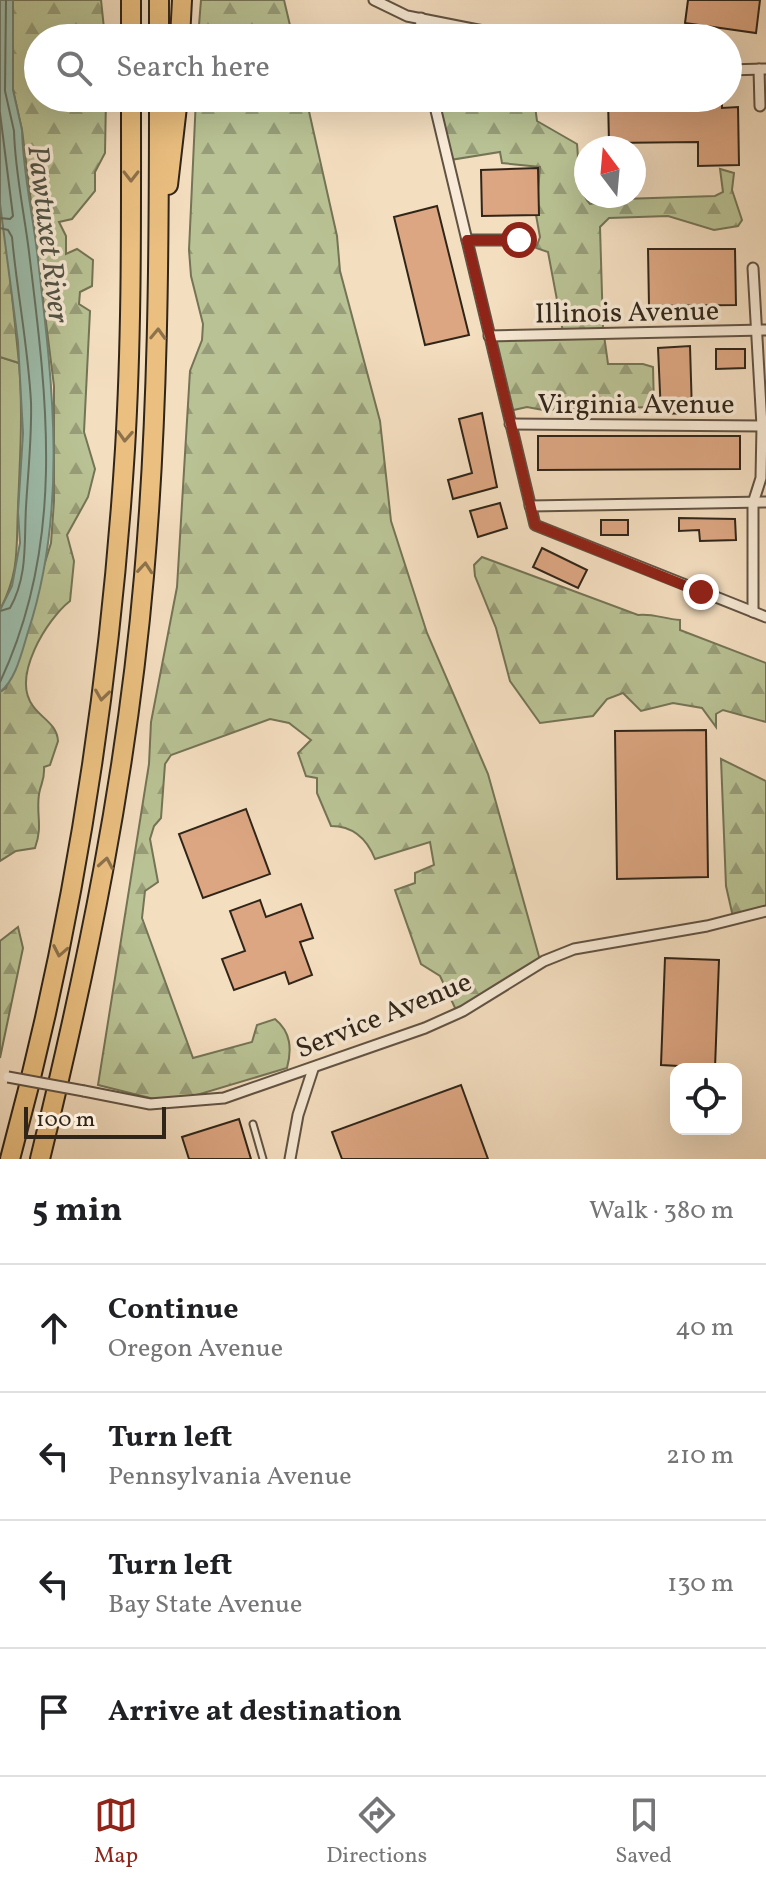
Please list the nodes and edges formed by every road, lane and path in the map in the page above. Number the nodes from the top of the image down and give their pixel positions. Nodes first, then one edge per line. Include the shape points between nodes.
1 (159, 0) edge
2 (182, 0) edge
3 (374, 0) edge
4 (421, 18) junction
5 (159, 24) edge
6 (181, 24) edge
7 (421, 24) edge
8 (450, 24) edge
9 (762, 69) edge
10 (742, 70) edge
11 (760, 106) dead end
12 (131, 112) edge
13 (159, 112) edge
14 (177, 112) edge
15 (436, 112) edge
16 (159, 231) junction
17 (467, 240) junction
18 (519, 240) dead end
19 (753, 268) dead end
20 (761, 330) edge
21 (489, 336) junction
22 (510, 424) junction
23 (762, 426) junction
24 (766, 502) edge
25 (753, 503) junction
26 (530, 506) junction
27 (753, 612) junction
28 (766, 617) edge
29 (766, 911) edge
30 (313, 1069) junction
31 (4, 1077) edge
32 (253, 1124) dead end
33 (10, 1159) edge
34 (40, 1159) edge
35 (263, 1159) edge
36 (290, 1159) edge

1 - 5 highway
2 - 6 highway
3 - 4 street
4 - 7 street
4 - 8 street
9 - 10 street
9 - 11 street
12 -> 33 highway via 126,423 105,675 60,948
13 - 16 highway
14 - 16 highway
15 - 17 street
34 -> 16 highway via 88,954 130,703 154,440
17 - 18 street
17 - 21 street
19 - 20 street
20 - 21 street, Illinois Avenue
20 - 23 street
21 - 22 street
22 - 23 street, Virginia Avenue
22 - 26 street
23 - 25 street via 761,478
24 - 25 street
25 - 26 street
25 - 27 street
26 - 27 street via 535,525 544,531
27 - 28 street
29 - 30 street, Service Avenue via 574,949 544,961 463,1011
30 - 31 street, Service Avenue, bridge via 224,1098 181,1104 150,1104
30 - 36 street
32 - 35 lane

